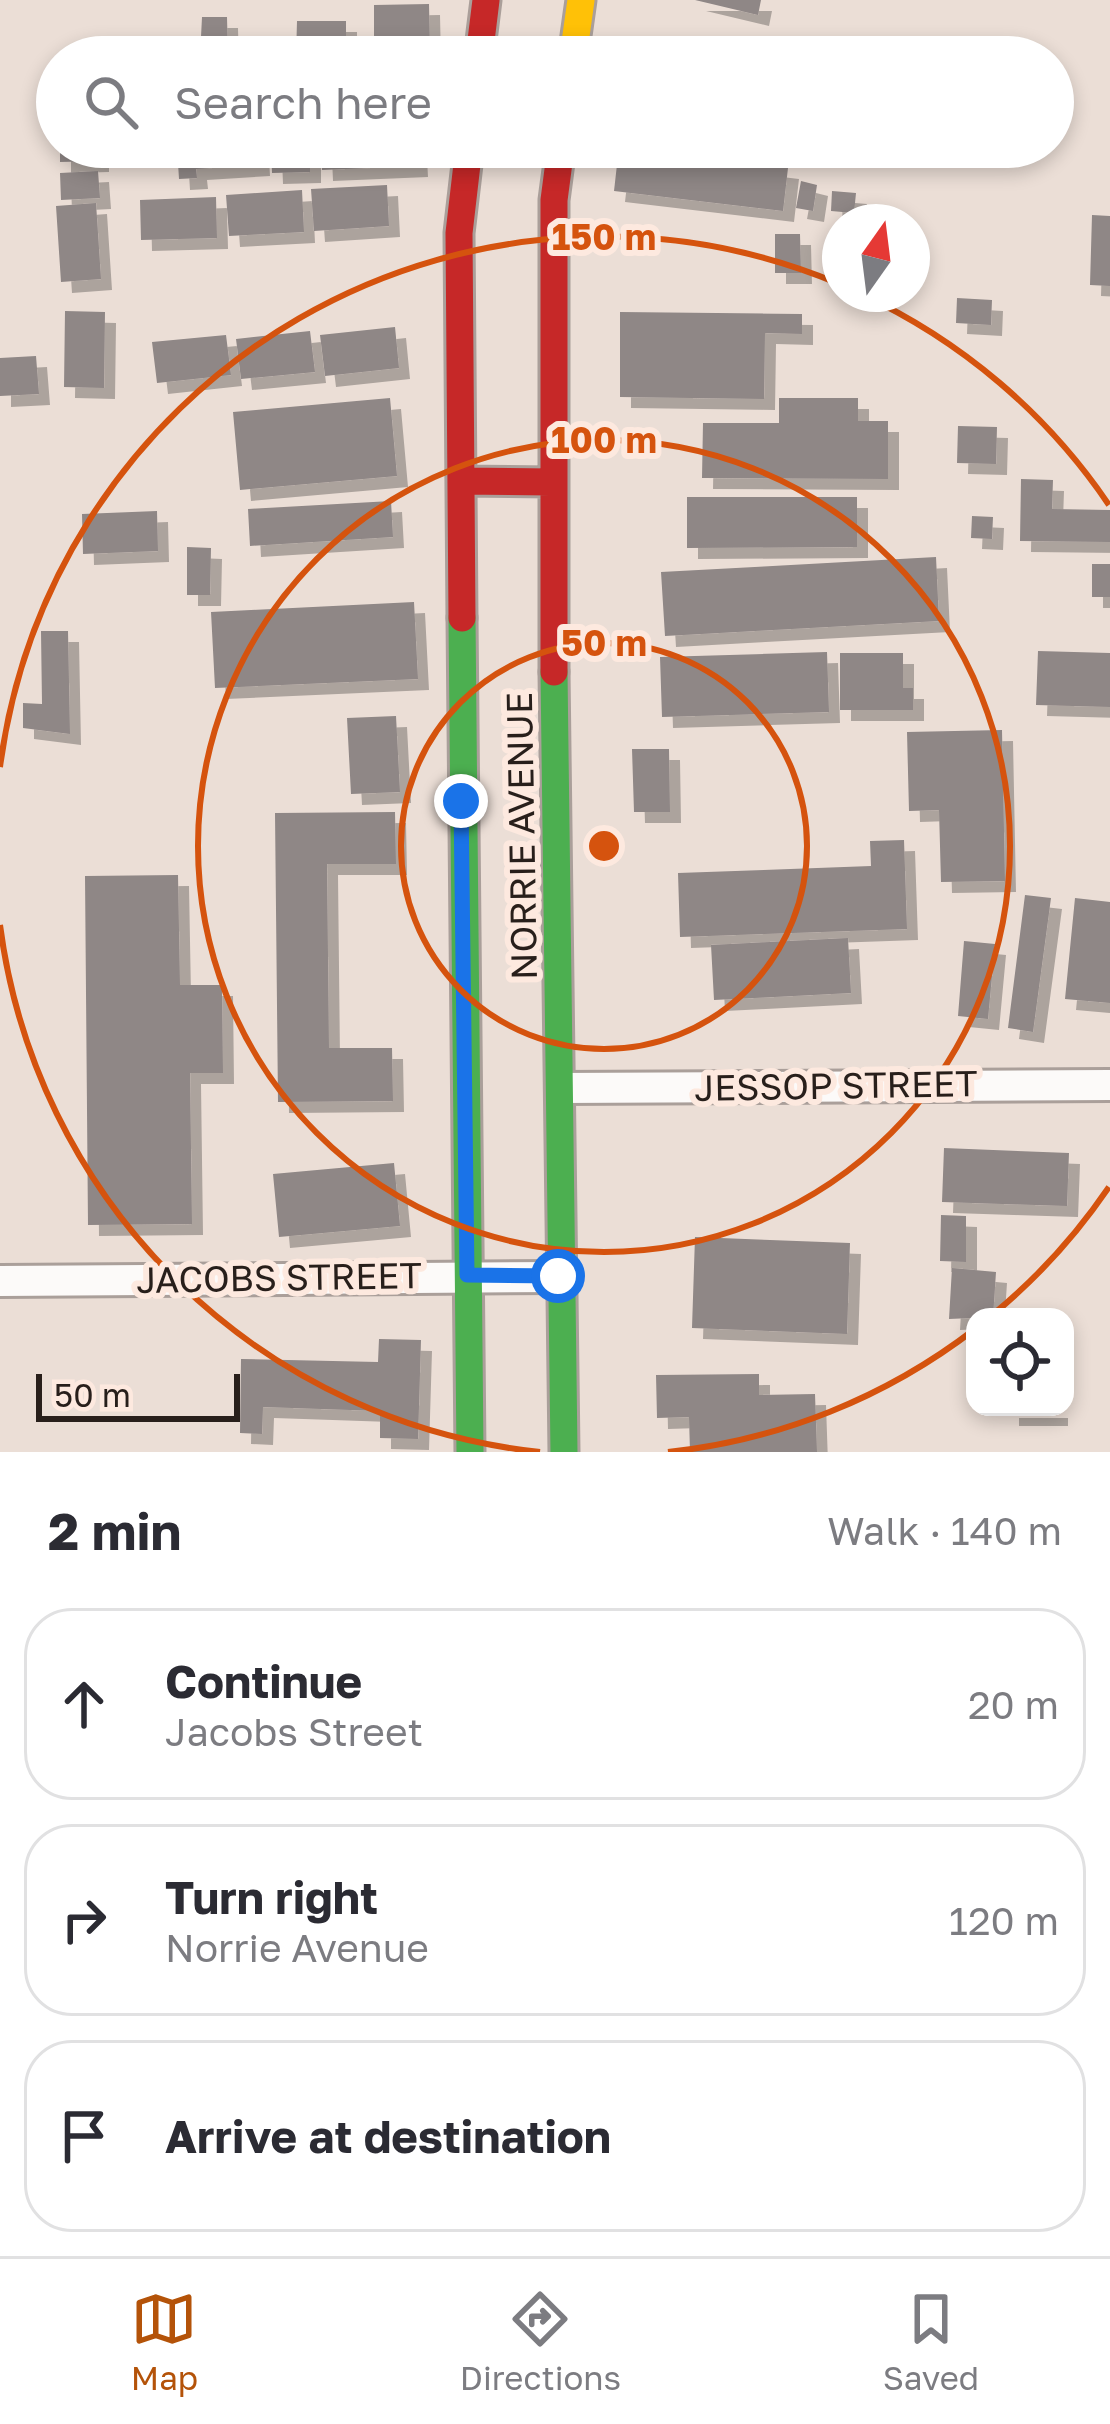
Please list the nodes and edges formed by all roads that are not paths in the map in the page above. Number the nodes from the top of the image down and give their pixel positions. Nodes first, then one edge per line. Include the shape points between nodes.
1 (486, 0) edge
2 (580, 0) edge
3 (482, 36) edge
4 (576, 36) edge
5 (467, 168) edge
6 (558, 168) edge
7 (460, 482) junction
8 (551, 482) junction
9 (1110, 1085) edge
10 (561, 1088) junction
11 (467, 1275) junction
12 (558, 1276) junction
13 (0, 1281) edge
14 (470, 1452) edge
15 (564, 1452) edge

1 - 3 main road
2 - 4 main road
5 - 7 main road, NORRIE AVENUE via 459,232
6 - 8 main road, NORRIE AVENUE
7 - 8 main road
7 - 11 main road, NORRIE AVENUE
8 - 10 main road, NORRIE AVENUE
9 - 10 street, JESSOP STREET
10 - 12 main road, NORRIE AVENUE
11 - 12 street, JACOBS STREET
11 - 13 street, JACOBS STREET
11 - 14 main road, NORRIE AVENUE
12 - 15 main road, NORRIE AVENUE

